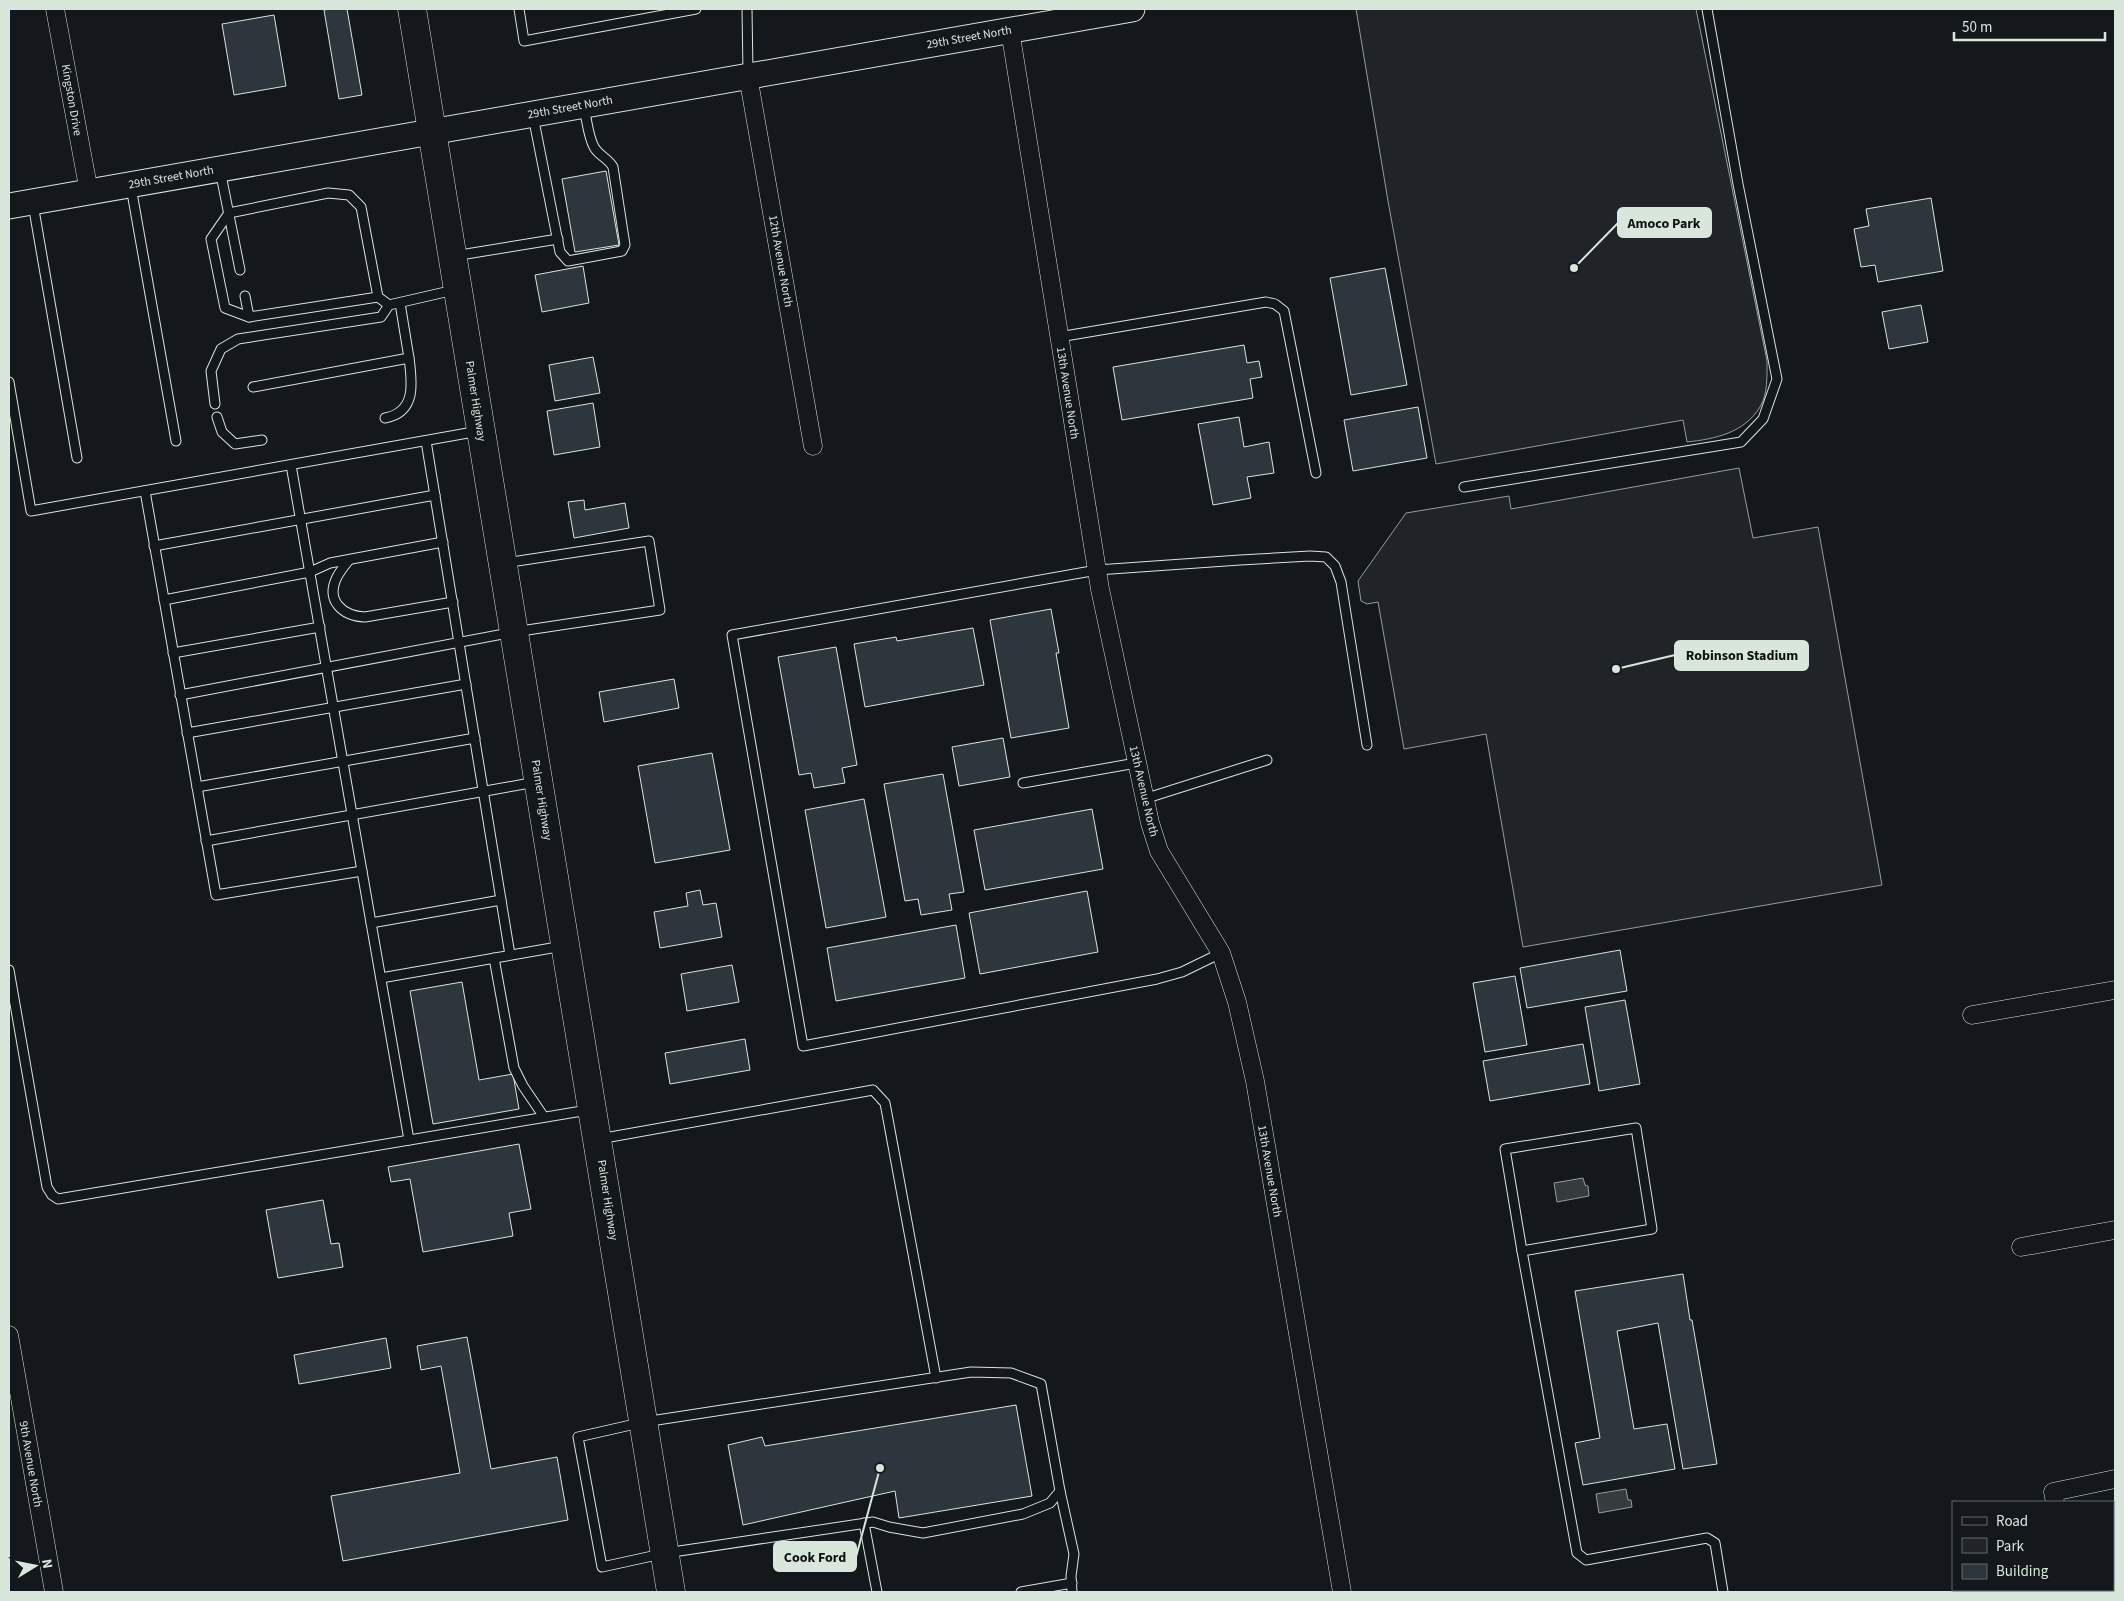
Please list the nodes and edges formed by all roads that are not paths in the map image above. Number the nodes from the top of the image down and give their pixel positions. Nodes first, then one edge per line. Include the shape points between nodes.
1 (55, 9) edge
2 (412, 9) edge
3 (519, 9) edge
4 (696, 9) edge
5 (747, 9) edge
6 (1132, 9) edge
7 (1707, 9) edge
8 (1088, 13) edge
9 (1010, 30) junction
10 (748, 76) junction
11 (583, 105) junction
12 (532, 114) junction
13 (432, 132) junction
14 (220, 169) junction
15 (130, 185) junction
16 (89, 192) junction
17 (21, 204) edge
18 (229, 213) junction
19 (558, 239) junction
20 (452, 256) junction
21 (240, 270) dead end
22 (458, 289) junction
23 (245, 296) dead end
24 (378, 297) junction
25 (400, 303) junction
26 (389, 305) junction
27 (249, 317) junction
28 (1059, 337) junction
29 (409, 358) junction
30 (9, 382) edge
31 (253, 388) dead end
32 (215, 404) dead end
33 (217, 418) dead end
34 (385, 418) dead end
35 (481, 431) junction
36 (262, 440) dead end
37 (176, 441) dead end
38 (426, 441) junction
39 (813, 446) dead end
40 (76, 458) dead end
41 (291, 465) junction
42 (1316, 473) dead end
43 (1464, 487) dead end
44 (145, 491) junction
45 (435, 495) junction
46 (301, 519) junction
47 (443, 542) junction
48 (154, 546) junction
49 (349, 560) junction
50 (503, 564) junction
51 (1097, 570) junction
52 (310, 572) junction
53 (164, 600) junction
54 (453, 602) junction
55 (320, 627) junction
56 (514, 632) junction
57 (459, 643) junction
58 (173, 653) junction
59 (326, 668) junction
60 (466, 684) junction
61 (180, 695) junction
62 (334, 707) junction
63 (187, 733) junction
64 (475, 738) junction
65 (1368, 745) dead end
66 (1267, 760) dead end
67 (343, 762) junction
68 (1136, 762) junction
69 (539, 782) junction
70 (1024, 783) dead end
71 (197, 787) junction
72 (483, 792) junction
73 (1144, 799) junction
74 (352, 815) junction
75 (206, 841) junction
76 (362, 871) junction
77 (501, 900) junction
78 (371, 923) junction
79 (566, 945) junction
80 (1221, 953) junction
81 (510, 955) junction
82 (494, 958) junction
83 (9, 970) edge
84 (381, 978) junction
85 (2115, 990) edge
86 (1972, 1015) dead end
87 (593, 1109) junction
88 (544, 1117) junction
89 (598, 1139) junction
90 (408, 1140) junction
91 (2115, 1230) edge
92 (2021, 1247) dead end
93 (1522, 1251) junction
94 (9, 1336) edge
95 (936, 1378) junction
96 (644, 1422) junction
97 (2115, 1479) edge
98 (1060, 1491) junction
99 (2055, 1501) edge
100 (864, 1523) junction
101 (666, 1553) junction
102 (1072, 1588) edge
103 (54, 1592) edge
104 (671, 1592) edge
105 (877, 1592) edge
106 (1021, 1592) edge
107 (1342, 1592) edge
108 (1723, 1592) edge

1 - 16 street, Kingston Drive
2 - 13 main road, Palmer Highway
3 - 4 lane via 524,41
5 - 10 lane
6 - 8 street, 29th Street North
7 - 43 lane via 1777,379 1763,419 1741,442
8 - 9 street, 29th Street North
9 - 10 street, 29th Street North
9 - 28 street, 13th Avenue North
10 - 11 street, 29th Street North
10 - 39 street, 12th Avenue North
11 - 12 street, 29th Street North
11 - 19 lane via 594,146 613,167 625,244 622,251 568,260 560,252
12 - 13 street, 29th Street North
12 - 19 lane
13 - 14 street, 29th Street North
13 - 20 main road, Palmer Highway
14 - 15 street, 29th Street North
14 - 18 lane
15 - 16 street, 29th Street North
15 - 37 lane
16 - 17 street, 29th Street North
17 - 40 lane
18 - 21 lane
18 - 24 lane via 328,193 349,195 361,207
18 - 27 lane via 211,239 224,308
19 - 20 lane
20 - 22 main road, Palmer Highway
22 - 25 lane
22 - 35 main road, Palmer Highway
23 - 27 lane
24 - 26 lane
24 - 27 lane
25 - 26 lane
25 - 29 lane
26 - 32 lane via 381,317 238,340 221,349 211,371
28 - 42 lane via 1266,302 1275,304 1284,311
28 - 51 street, 13th Avenue North
29 - 31 lane
29 - 34 lane via 412,384 408,404 394,416
30 - 44 lane via 31,511
33 - 36 lane via 222,432 235,444
35 - 38 lane
35 - 50 main road, Palmer Highway
38 - 41 lane
38 - 45 lane
41 - 44 lane
41 - 46 lane
44 - 48 lane
45 - 46 lane
45 - 47 lane
46 - 48 lane
46 - 52 lane
47 - 49 lane
47 - 54 lane
48 - 53 lane
49 - 52 lane
49 - 54 lane via 337,577 334,595 343,611 353,616 365,618
50 - 56 main road, Palmer Highway
50 - 56 lane via 649,541 660,610
51 - 65 lane via 1326,557 1341,582
51 - 68 street, 13th Avenue North
51 - 80 lane via 732,635 803,1046 1157,979 1182,972
52 - 53 lane
52 - 55 lane
53 - 58 lane
54 - 57 lane
55 - 58 lane
55 - 59 lane
56 - 57 lane
56 - 69 main road, Palmer Highway
57 - 59 lane
57 - 60 lane
58 - 61 lane
59 - 61 lane
59 - 62 lane
60 - 62 lane
60 - 64 lane
61 - 63 lane
62 - 63 lane
62 - 67 lane
63 - 71 lane
64 - 67 lane
64 - 72 lane
66 - 73 lane
67 - 71 lane
67 - 74 lane
68 - 70 lane
68 - 73 street, 13th Avenue North
69 - 72 lane
69 - 79 main road, Palmer Highway
71 - 75 lane
72 - 74 lane
72 - 77 lane
73 - 80 street, 13th Avenue North via 1159,851
74 - 75 lane
74 - 76 lane
75 - 76 lane via 216,895
76 - 78 lane
77 - 78 lane
77 - 81 lane
78 - 84 lane
79 - 81 lane
79 - 87 main road, Palmer Highway
80 - 107 street, 13th Avenue North via 1237,1002 1255,1082
81 - 82 lane
82 - 84 lane
82 - 88 lane via 514,1068 522,1086
83 - 90 lane via 47,1187 58,1199
84 - 90 lane
85 - 86 street
87 - 88 lane
87 - 89 main road, Palmer Highway
88 - 90 lane
89 - 95 lane via 873,1090 885,1103
89 - 96 main road, Palmer Highway
91 - 92 street
93 - 93 lane via 1505,1149 1636,1128 1652,1230
93 - 108 lane via 1576,1553 1586,1560 1707,1538 1715,1544
94 - 103 street, 9th Avenue North
95 - 96 lane
95 - 98 lane via 971,1372 1011,1373 1041,1384
96 - 101 main road, Palmer Highway
96 - 101 lane via 578,1437 602,1567
97 - 99 street via 2053,1492
98 - 100 lane via 1050,1503 1023,1514 923,1532
98 - 102 lane via 1074,1554
100 - 101 lane
100 - 105 lane
101 - 104 main road, Palmer Highway
102 - 106 lane

